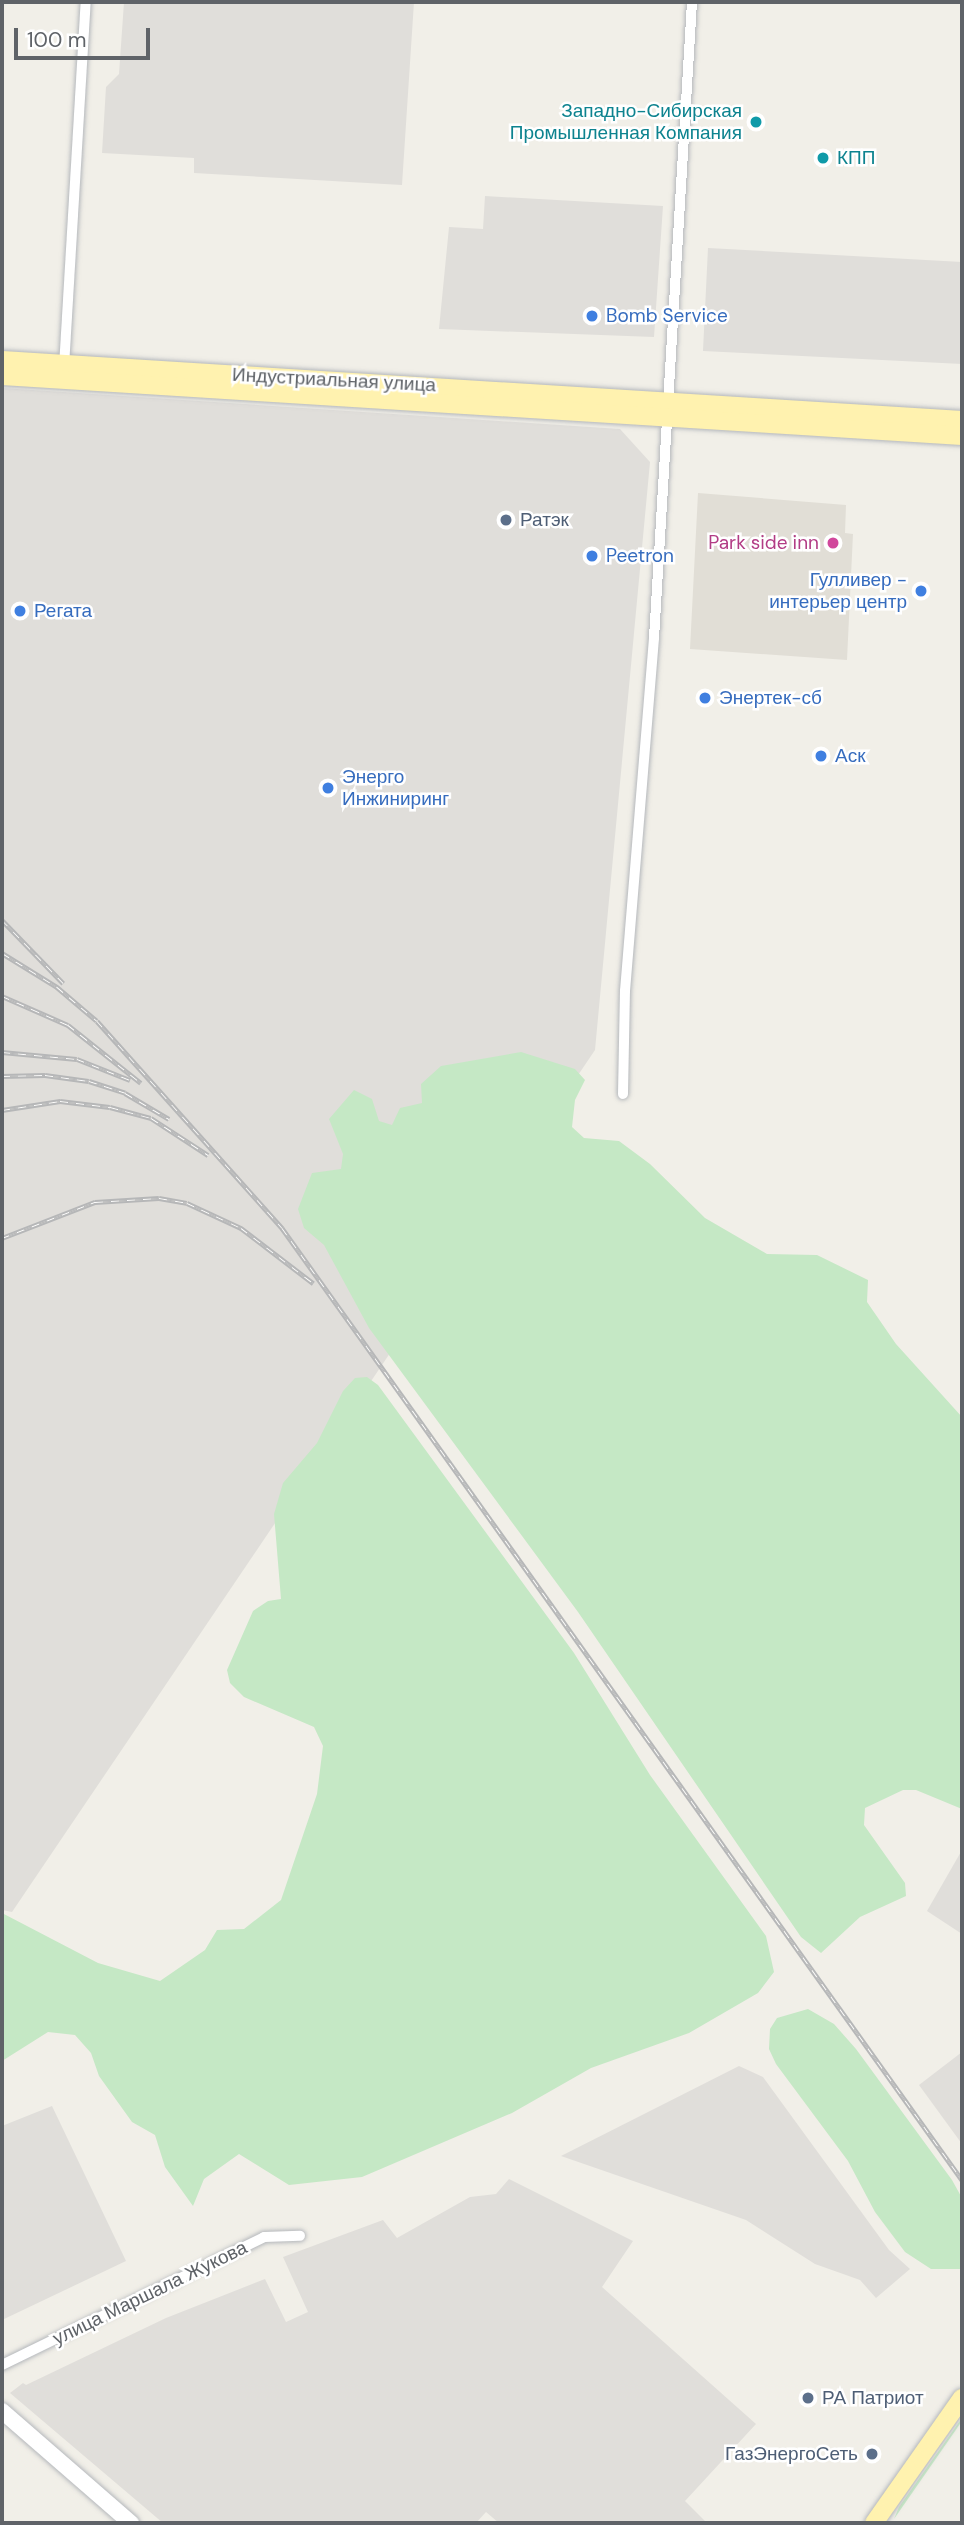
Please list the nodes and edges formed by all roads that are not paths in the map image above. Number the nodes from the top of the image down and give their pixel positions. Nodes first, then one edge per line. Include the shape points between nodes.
1 (86, 2) edge
2 (692, 2) edge
3 (2, 360) edge
4 (63, 372) junction
5 (2, 376) edge
6 (667, 409) junction
7 (962, 420) edge
8 (962, 436) edge
9 (623, 1094) dead end
10 (300, 2236) dead end
11 (2, 2365) edge
12 (962, 2398) edge
13 (2, 2411) edge
14 (131, 2523) edge
15 (874, 2523) edge

1 - 4 street
2 - 6 street
3 - 4 main road, Индустриальная улица
4 - 5 main road, Индустриальная улица
4 - 6 main road, Индустриальная улица
6 - 7 main road, Индустриальная улица
6 - 8 main road, Индустриальная улица
6 - 9 street via 654,638 625,991
10 - 11 street, улица Маршала Жукова via 264,2237
12 - 15 main road
13 - 14 main road

